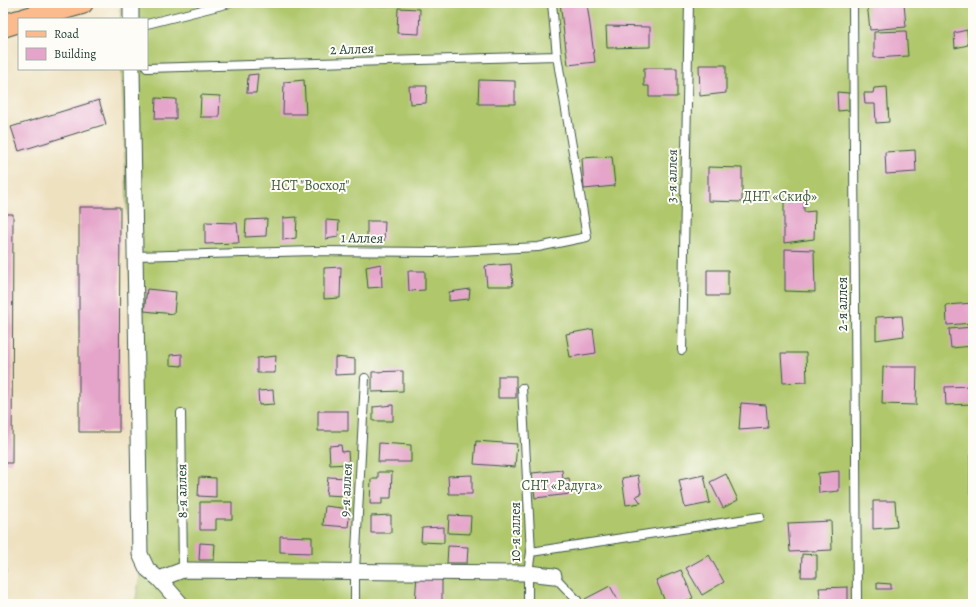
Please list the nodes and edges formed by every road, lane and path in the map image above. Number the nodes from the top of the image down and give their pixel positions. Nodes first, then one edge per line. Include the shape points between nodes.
1 (82, 3) edge
2 (131, 3) edge
3 (230, 3) edge
4 (552, 3) edge
5 (689, 3) edge
6 (853, 3) edge
7 (30, 18) edge
8 (131, 18) edge
9 (18, 21) edge
10 (148, 24) edge
11 (3, 26) edge
12 (557, 56) junction
13 (148, 68) edge
14 (132, 70) edge
15 (136, 256) junction
16 (682, 350) dead end
17 (365, 378) dead end
18 (522, 388) dead end
19 (181, 413) dead end
20 (760, 517) dead end
21 (531, 552) junction
22 (183, 570) junction
23 (355, 571) junction
24 (528, 573) junction
25 (554, 576) joint
26 (159, 579) junction
27 (181, 604) edge
28 (355, 604) edge
29 (528, 604) edge
30 (579, 604) edge
31 (857, 604) edge

1 - 7 main road
2 - 8 street
3 - 10 lane
4 - 12 lane
5 - 16 lane, 3-я аллея
6 - 31 lane, 2-я аллея
9 - 11 main road
12 - 13 lane, 2 Аллея
12 - 15 lane, 1 Аллея via 587,237 538,247 436,252 315,250
14 - 15 street
15 - 26 street via 140,554 147,569
17 - 23 lane, 9-я аллея
18 - 21 lane, 10-я аллея
19 - 22 lane, 8-я аллея
20 - 21 lane
21 - 24 lane, 10-я аллея
22 - 23 street
22 - 26 street
23 - 24 street
23 - 28 lane, 9-я аллея
24 - 25 street
24 - 29 lane, 10-я аллея
25 - 30 lane
26 - 27 street

